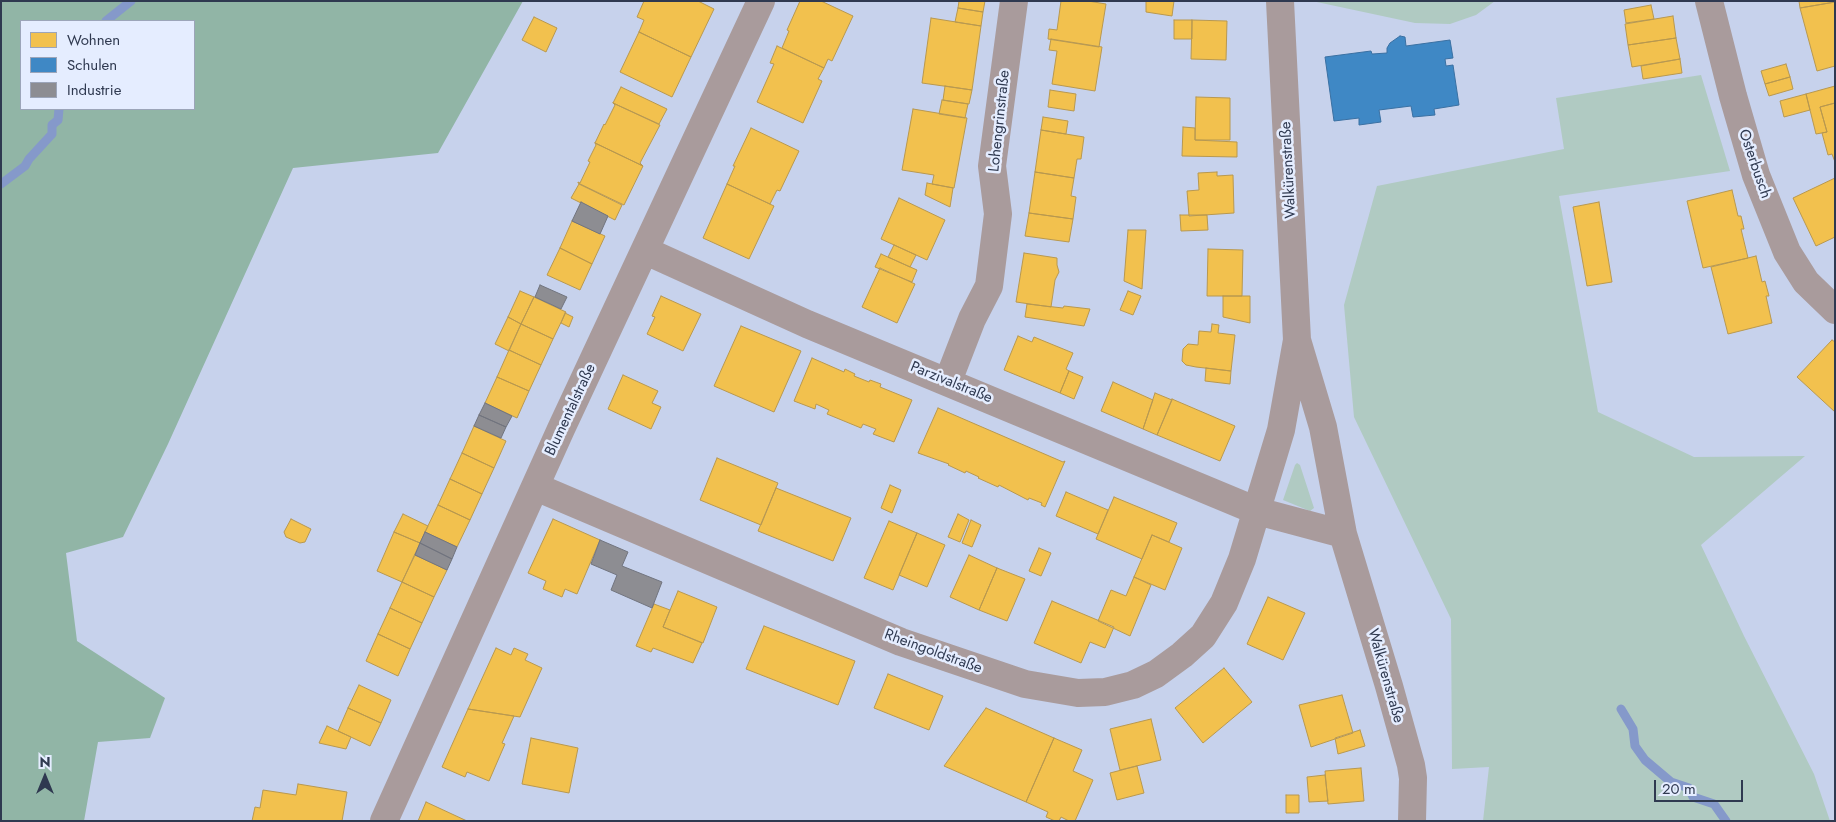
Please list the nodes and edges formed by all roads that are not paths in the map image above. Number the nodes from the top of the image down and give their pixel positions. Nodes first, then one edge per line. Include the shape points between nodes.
1 (761, 1) edge
2 (1014, 1) edge
3 (1280, 1) edge
4 (1709, 1) edge
5 (646, 251) junction
6 (1835, 310) edge
7 (1297, 340) junction
8 (948, 382) junction
9 (536, 487) junction
10 (1257, 511) junction
11 (1343, 534) junction
12 (384, 821) edge
13 (1412, 821) edge

1 - 5 street, Blumentalstraße
2 - 8 street, Lohengrinstraße via 992,166 998,214 989,286 972,319
3 - 7 street, Walkürenstraße
4 - 6 street, Osterbusch via 1756,175 1787,252 1806,282
5 - 8 street, Parzivalstraße via 807,324
5 - 9 street, Blumentalstraße
7 - 10 street, Walkürenstraße via 1280,430
7 - 11 street, Walkürenstraße via 1323,427
8 - 10 street, Parzivalstraße
9 - 10 street, Rheingoldstraße via 901,642 1025,684 1078,693 1105,692 1141,681 1156,674 1203,636 1224,603
9 - 12 street, Blumentalstraße
10 - 11 street
11 - 13 street, Walkürenstraße via 1411,766

